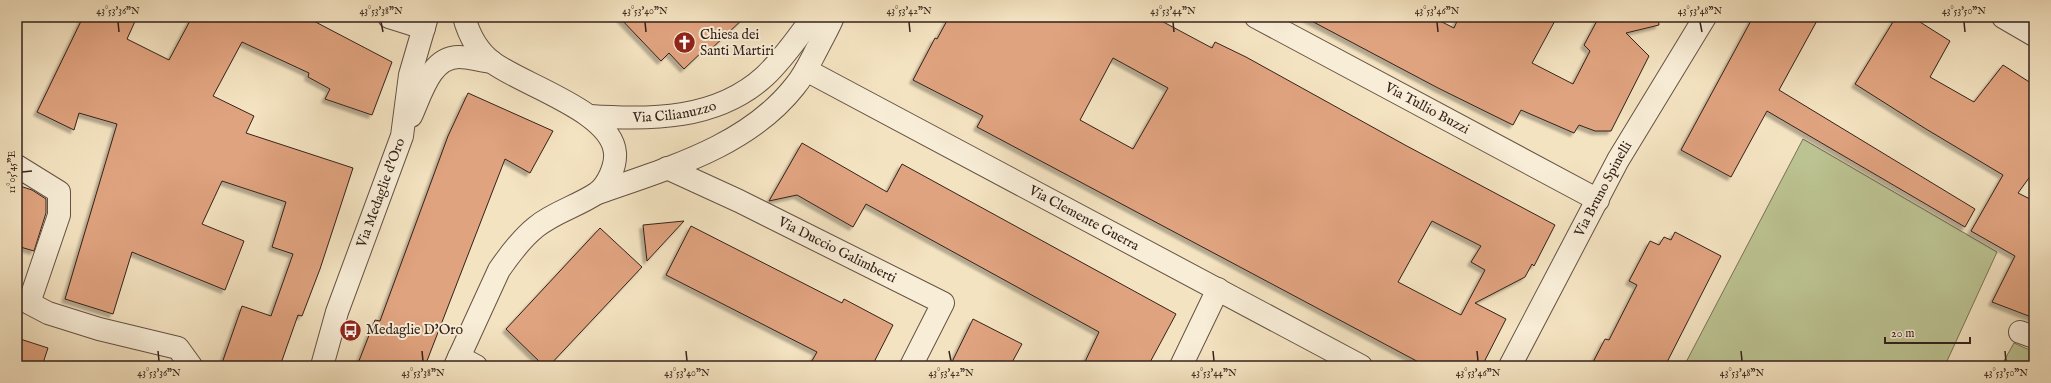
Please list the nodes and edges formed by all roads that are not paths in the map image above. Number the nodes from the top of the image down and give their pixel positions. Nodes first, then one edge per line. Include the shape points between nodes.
1 (389, 17) edge
2 (814, 17) edge
3 (833, 17) edge
4 (1256, 17) edge
5 (1705, 17) edge
6 (2003, 17) edge
7 (465, 21) edge
8 (426, 22) edge
9 (2034, 35) edge
10 (492, 62) junction
11 (806, 70) junction
12 (590, 116) junction
13 (402, 136) junction
14 (17, 166) edge
15 (667, 168) junction
16 (598, 193) junction
17 (1598, 200) junction
18 (1218, 289) junction
19 (463, 363) edge
20 (191, 366) edge
21 (322, 366) edge
22 (911, 366) edge
23 (1181, 366) edge
24 (1361, 366) edge
25 (1510, 366) edge

1 - 8 street
2 - 12 street, Via Cilianuzzo via 765,76 744,92 715,106 683,114 636,119
3 - 11 street
4 - 17 street, Via Tullio Buzzi
5 - 17 street, Via Bruno Spinelli via 1618,160
6 - 9 street
7 - 10 street via 474,42
8 - 13 street, Via Medaglie d'Oro via 410,75
10 - 12 street
10 - 13 street via 458,57 439,63 433,70
11 - 15 street via 794,87 764,117 730,141
11 - 18 street, Via Clemente Guerra
12 - 16 street via 608,134 615,153 612,171
13 - 21 street, Via Medaglie d'Oro via 337,312
14 - 20 street via 59,192 59,215 29,303 48,313 99,329 178,348
15 - 16 street
15 - 22 street, Via Duccio Galimberti via 739,201 943,304
16 - 19 street via 537,226 517,246 499,270
17 - 25 street, Via Bruno Spinelli
18 - 23 street
18 - 24 street, Via Clemente Guerra

